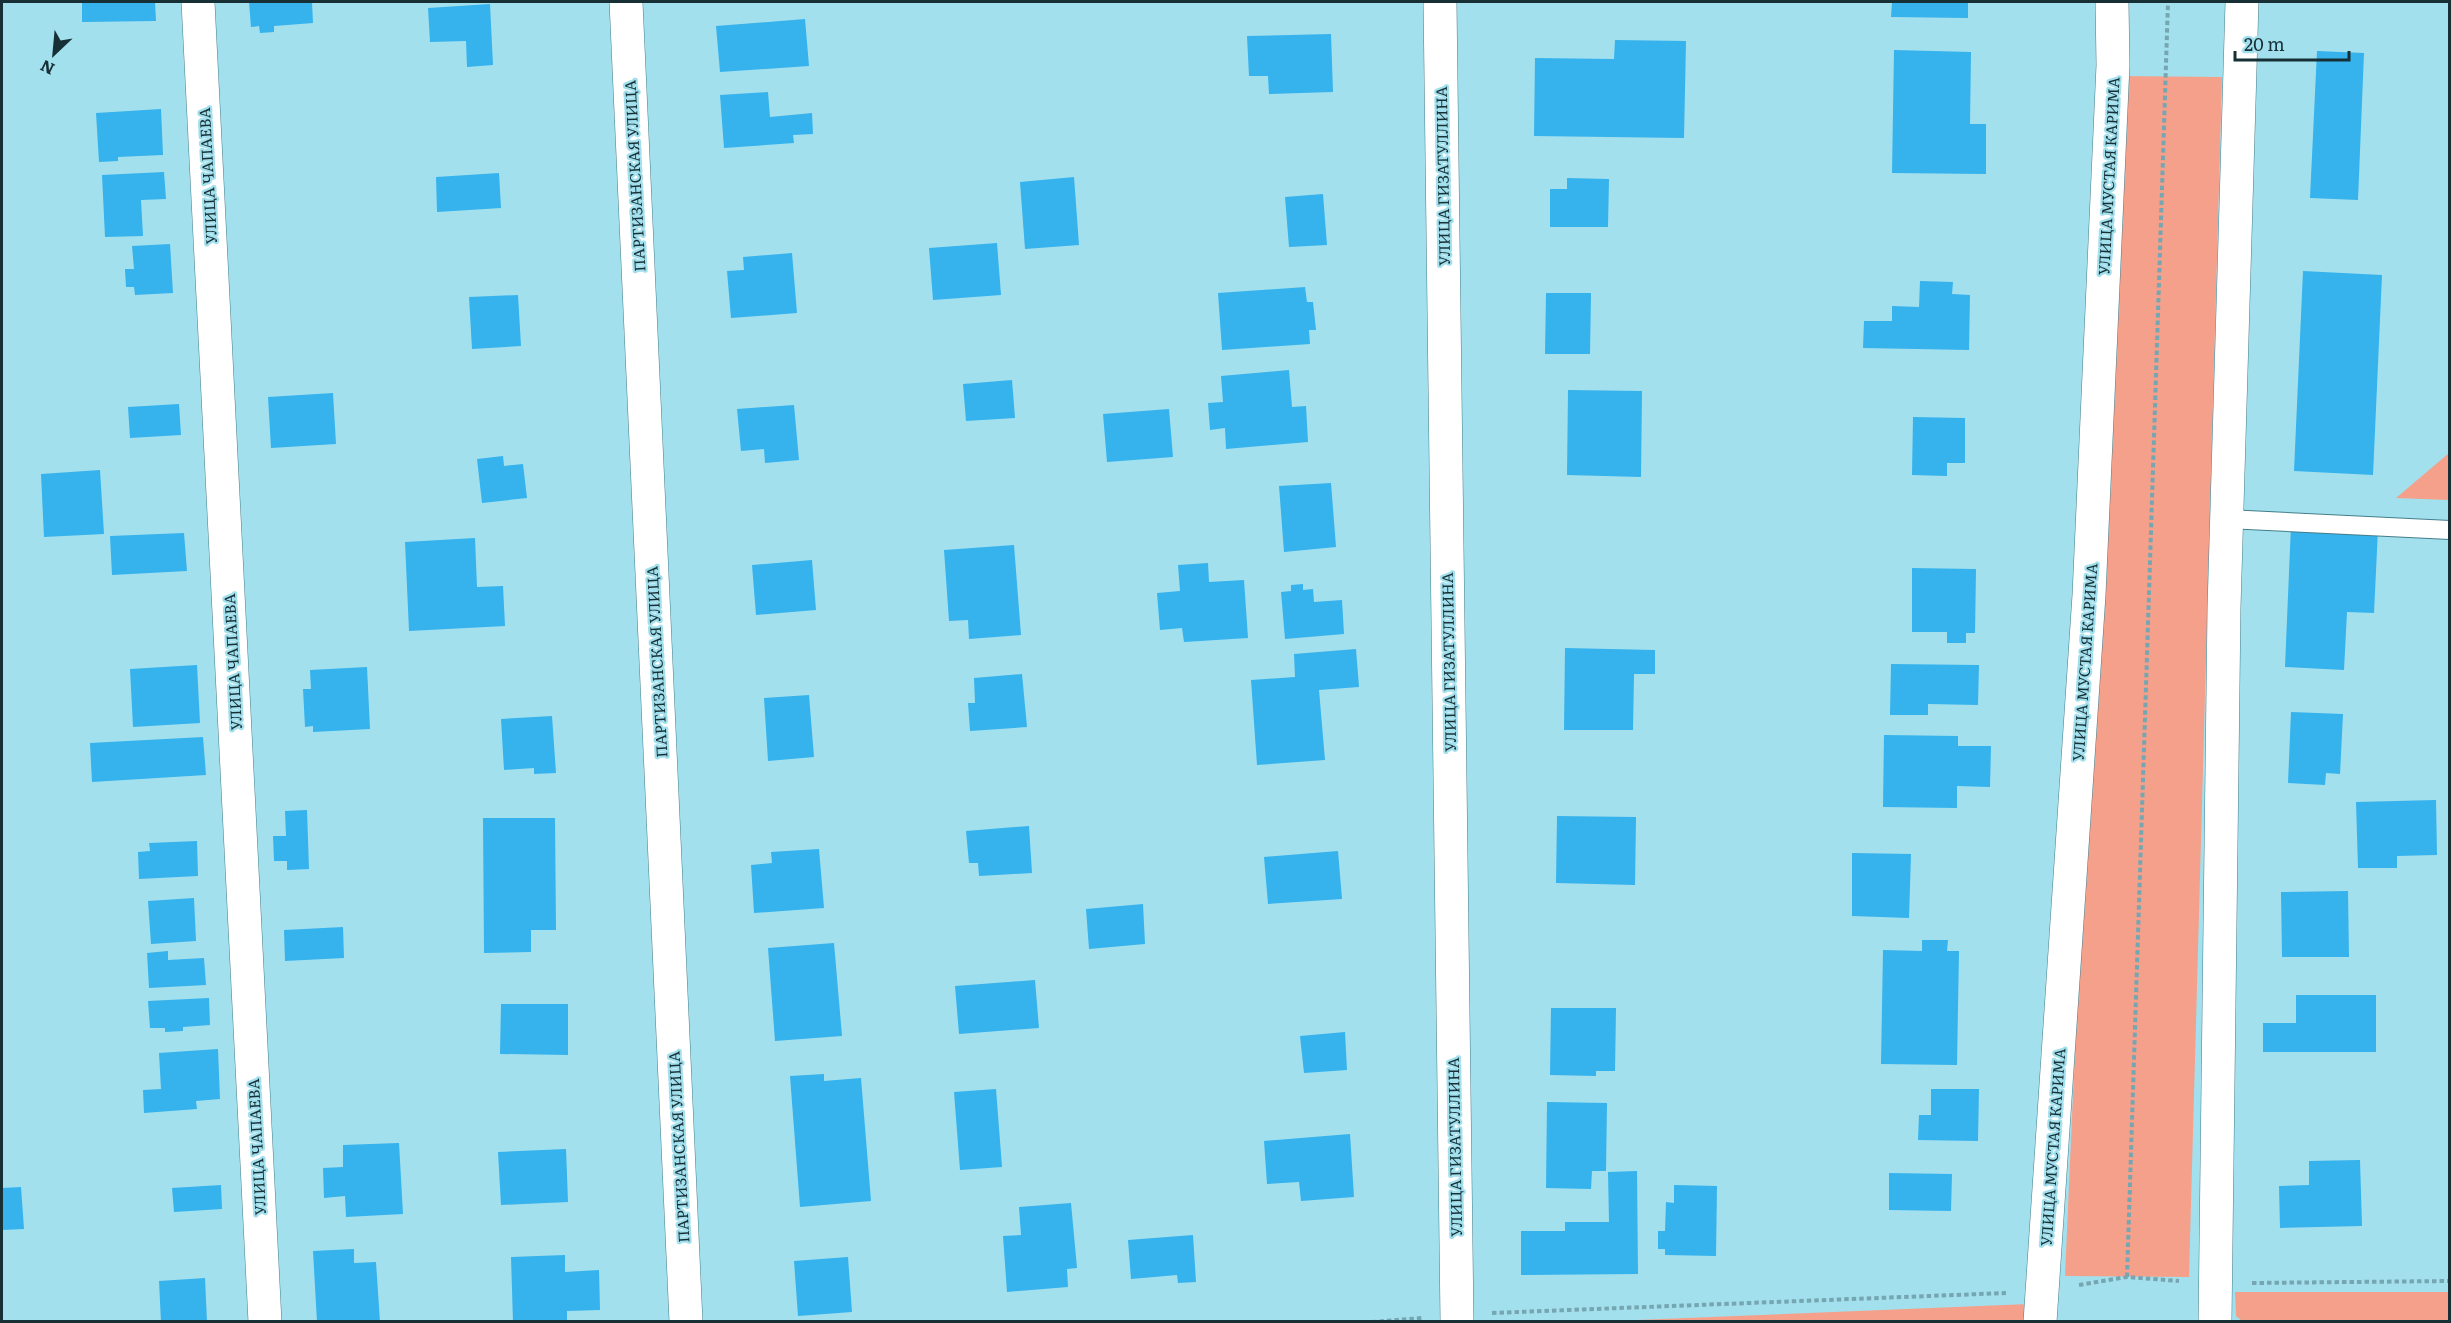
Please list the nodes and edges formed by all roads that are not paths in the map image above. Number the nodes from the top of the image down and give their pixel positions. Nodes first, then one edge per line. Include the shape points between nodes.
1 (198, 2) edge
2 (626, 2) edge
3 (1440, 2) edge
4 (2112, 2) edge
5 (2242, 2) edge
6 (2227, 519) junction
7 (2450, 530) edge
8 (2041, 1306) edge
9 (1457, 1318) edge
10 (265, 1322) edge
11 (686, 1322) edge
12 (2215, 1322) edge

1 - 10 street, УЛИЦА ЧАПАЕВА
2 - 11 street, ПАРТИЗАНСКАЯ УЛИЦА
3 - 9 street, УЛИЦА ГИЗАТУЛЛИНА
4 - 8 street, УЛИЦА МУСТАЯ КАРИМА via 2113,65 2089,595
5 - 6 street
6 - 7 lane
6 - 12 street

